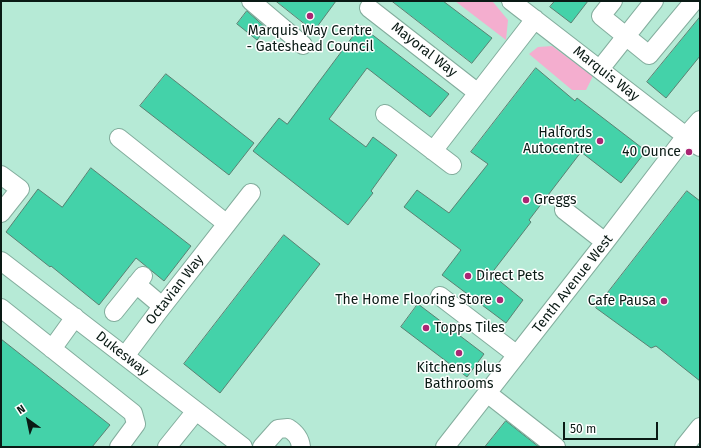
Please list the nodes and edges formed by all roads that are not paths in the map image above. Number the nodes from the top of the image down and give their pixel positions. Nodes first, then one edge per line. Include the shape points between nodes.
1 (252, 1) edge
2 (511, 1) edge
3 (613, 1) edge
4 (654, 1) edge
5 (694, 1) edge
6 (369, 8) dead end
7 (535, 19) junction
8 (626, 36) junction
9 (303, 45) dead end
10 (600, 69) junction
11 (478, 93) junction
12 (385, 114) dead end
13 (700, 120) edge
14 (686, 136) junction
15 (119, 138) dead end
16 (700, 147) edge
17 (434, 151) junction
18 (452, 165) dead end
19 (1, 175) edge
20 (251, 193) dead end
21 (564, 210) dead end
22 (1, 213) edge
23 (227, 224) junction
24 (605, 242) junction
25 (1, 261) edge
26 (440, 296) dead end
27 (162, 306) junction
28 (1, 308) edge
29 (114, 312) dead end
30 (75, 317) junction
31 (52, 349) junction
32 (517, 355) junction
33 (125, 356) junction
34 (487, 393) junction
35 (196, 411) junction
36 (700, 427) edge
37 (119, 447) edge
38 (167, 447) edge
39 (242, 447) edge
40 (262, 447) edge
41 (301, 447) edge
42 (445, 447) edge
43 (556, 447) edge
44 (684, 447) edge

1 - 9 street
2 - 7 street, Marquis Way
3 - 8 street via 601,16
4 - 8 street
5 - 8 street via 650,55
6 - 11 street, Mayoral Way
7 - 10 street, Marquis Way
7 - 11 street
8 - 10 street
10 - 14 street, Marquis Way
11 - 17 street
12 - 17 street
13 - 14 street, Tenth Avenue West
14 - 16 street, Marquis Way
14 - 24 street, Tenth Avenue West
15 - 23 street
17 - 18 street
19 - 22 street via 20,190
20 - 23 street, Octavian Way
21 - 24 street
23 - 27 street, Octavian Way
24 - 32 street, Tenth Avenue West
25 - 30 street, Dukesway
26 - 32 street
27 - 29 street via 140,280
27 - 33 street, Octavian Way
28 - 31 street
30 - 31 street
30 - 33 street, Dukesway
31 - 37 street via 133,413 136,424
32 - 34 street, Tenth Avenue West
33 - 35 street, Dukesway
34 - 42 street, Tenth Avenue West
34 - 43 street
35 - 38 street
35 - 39 street, Dukesway
36 - 44 street
40 - 41 street via 278,429 288,428 300,440

